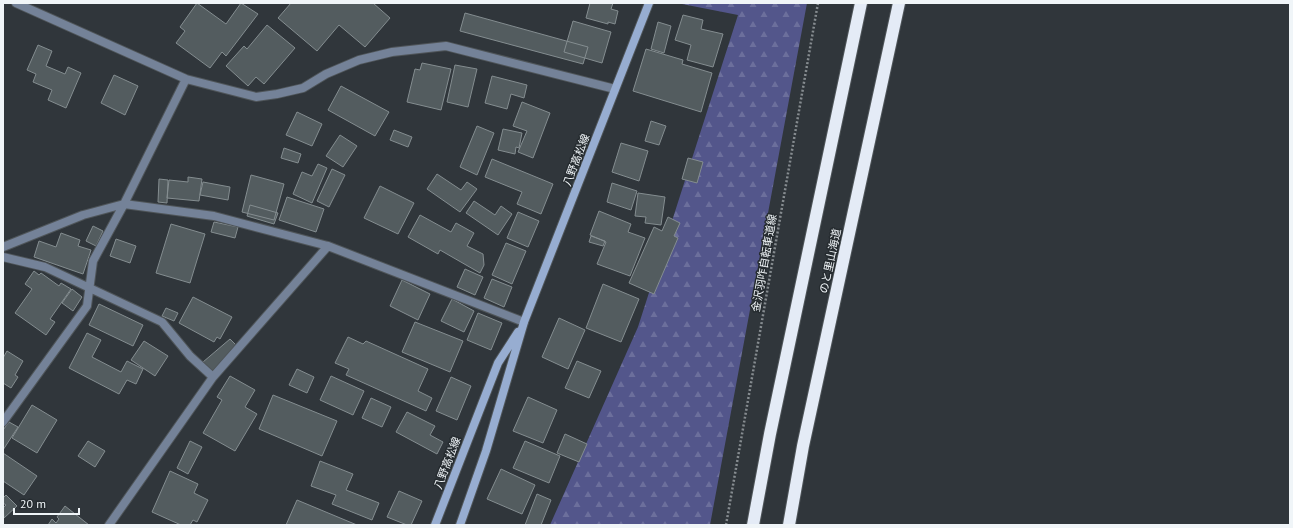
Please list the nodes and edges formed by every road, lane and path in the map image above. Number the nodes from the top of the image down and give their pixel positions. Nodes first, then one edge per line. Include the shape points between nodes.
1 (16, 3) edge
2 (649, 3) edge
3 (818, 3) edge
4 (856, 3) edge
5 (861, 3) edge
6 (899, 3) edge
7 (851, 51) junction
8 (186, 79) junction
9 (615, 89) junction
10 (124, 204) junction
11 (328, 246) junction
12 (3, 247) edge
13 (3, 257) edge
14 (91, 287) junction
15 (524, 323) junction
16 (213, 377) junction
17 (3, 422) edge
18 (109, 525) edge
19 (435, 525) edge
20 (460, 525) edge
21 (726, 525) edge
22 (753, 525) edge
23 (789, 525) edge

1 - 8 street
2 - 9 main road, 八野高松線
3 - 21 path, 金沢羽咋自転車道線
4 - 7 highway
5 - 7 highway, のと里山海道
6 - 23 highway, のと里山海道 via 805,438
7 - 22 highway, のと里山海道
8 - 9 street via 256,97 303,88 326,74 359,60 392,52 446,46
8 - 10 street
9 - 15 main road, 八野高松線
10 - 11 street via 214,216
10 - 12 street via 82,215
10 - 14 street via 93,262
11 - 15 street
11 - 16 street
13 - 14 street via 45,267
14 - 16 street via 162,322 190,356
14 - 17 street via 88,306
15 - 19 main road, 八野高松線 via 498,363
15 - 20 main road, 八野高松線 via 486,451
16 - 18 street

